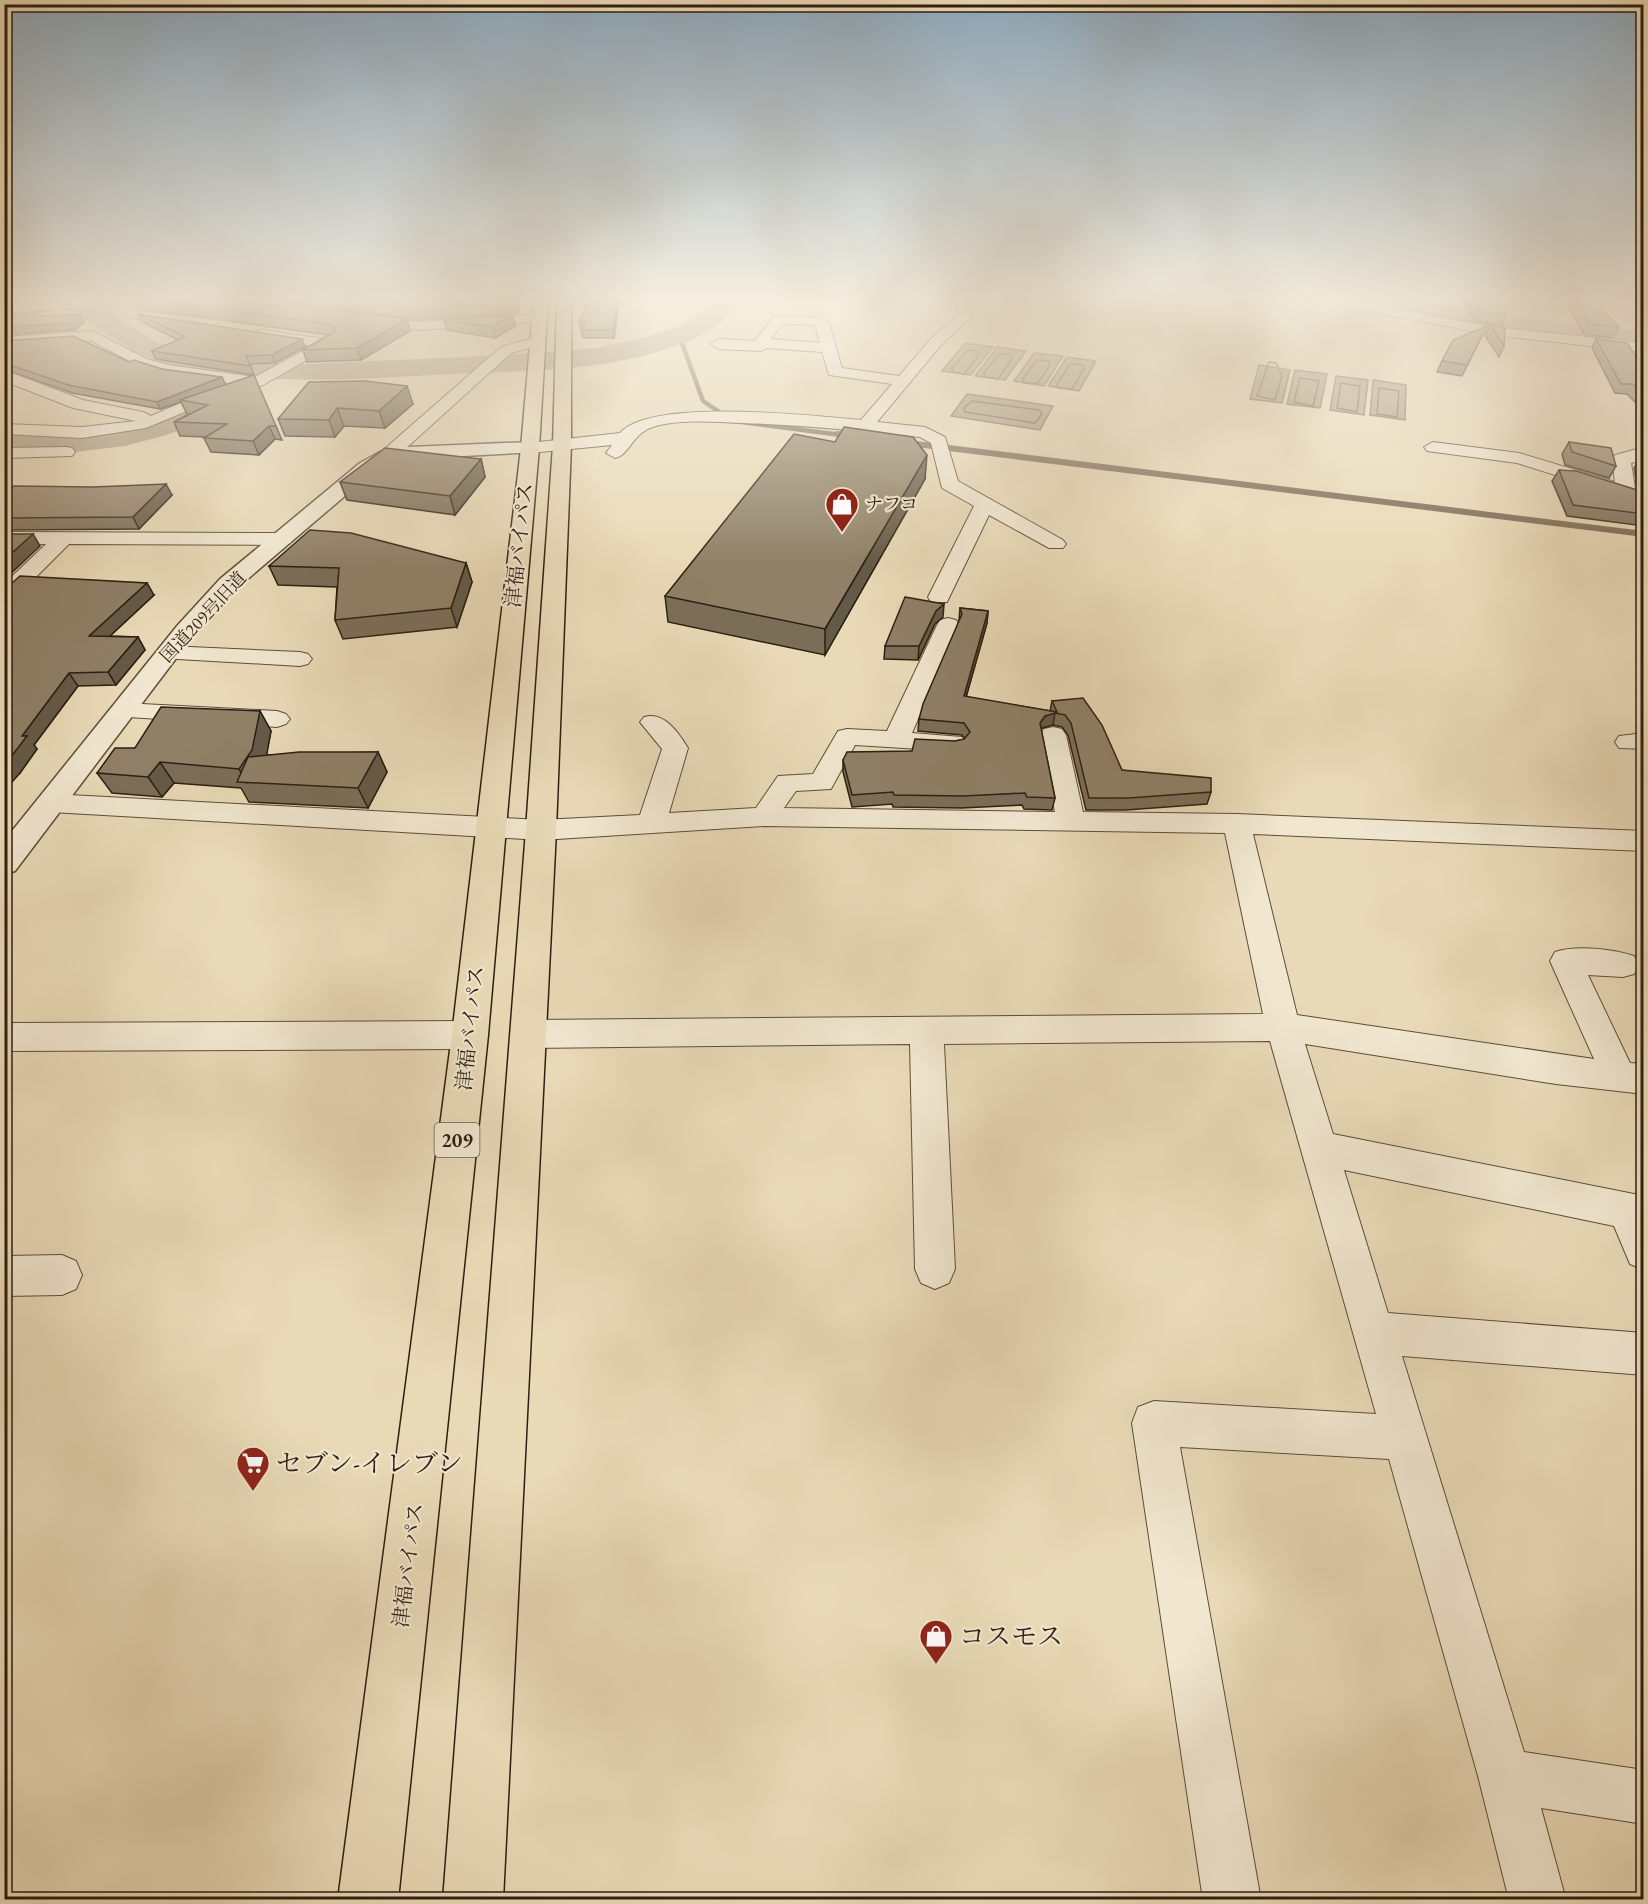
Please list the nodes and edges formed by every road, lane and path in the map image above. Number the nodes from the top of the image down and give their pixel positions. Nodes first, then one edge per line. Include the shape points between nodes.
1 (37, 388) edge
2 (244, 388) edge
3 (464, 388) edge
4 (548, 388) edge
5 (897, 388) edge
6 (159, 419) junction
7 (865, 426) junction
8 (4, 429) edge
9 (626, 438) junction
10 (546, 447) junction
11 (1433, 447) dead end
12 (395, 450) junction
13 (86, 451) dead end
14 (4, 453) edge
15 (615, 453) dead end
16 (1642, 455) edge
17 (1635, 494) edge
18 (984, 505) junction
19 (4, 538) edge
20 (64, 538) junction
21 (283, 539) junction
22 (1056, 544) dead end
23 (4, 596) edge
24 (939, 597) dead end
25 (948, 625) dead end
26 (168, 653) junction
27 (300, 659) dead end
28 (123, 711) junction
29 (277, 719) dead end
30 (653, 722) dead end
31 (1053, 735) dead end
32 (896, 740) junction
33 (953, 743) edge
34 (51, 803) junction
35 (764, 817) junction
36 (1071, 821) junction
37 (651, 824) junction
38 (1237, 824) junction
39 (489, 829) junction
40 (541, 830) junction
41 (1644, 841) edge
42 (4, 863) edge
43 (1623, 965) dead end
44 (1283, 1027) junction
45 (926, 1030) junction
46 (528, 1034) junction
47 (470, 1035) junction
48 (4, 1037) edge
49 (1631, 1078) edge
50 (1319, 1148) junction
51 (1635, 1212) edge
52 (1644, 1251) edge
53 (935, 1269) dead end
54 (62, 1275) dead end
55 (4, 1276) edge
56 (1374, 1333) junction
57 (1644, 1354) edge
58 (1405, 1438) junction
59 (1506, 1776) junction
60 (1644, 1797) edge
61 (368, 1899) edge
62 (473, 1899) edge
63 (1232, 1899) edge
64 (1538, 1899) edge

1 - 6 street via 79,404
2 - 6 street via 207,398
3 - 12 street
4 - 10 highway, 津福バイパス / 209
5 - 7 street
6 - 8 street via 128,428 85,433
7 - 9 street via 754,418 658,419 635,427
7 - 18 street via 925,432 939,441 949,484
9 - 10 street
9 - 15 street
10 - 12 street, 国道209号旧道 via 409,453
10 - 39 highway, 津福バイパス / 209
10 - 40 highway, 津福バイパス / 209
11 - 17 street via 1519,458
12 - 21 street, 国道209号旧道 via 367,467
13 - 14 street
16 - 17 street via 1621,459
18 - 22 street
18 - 24 street
19 - 20 street
20 - 21 street
20 - 23 street
21 - 26 street, 国道209号旧道 via 228,584
25 - 32 street
26 - 27 street
26 - 28 street, 国道209号旧道
28 - 29 street
28 - 34 street, 国道209号旧道
30 - 37 street via 675,748
31 - 36 street
32 - 33 street
32 - 35 street via 847,737 821,783 788,782
34 - 39 street
34 - 42 street, 国道209号旧道
35 - 36 street
35 - 37 street
36 - 38 street
37 - 40 street
38 - 41 street
38 - 44 street
39 - 40 street
39 - 47 highway, 津福バイパス / 209
40 - 46 highway, 津福バイパス / 209
43 - 49 street via 1566,961
44 - 45 street
44 - 49 street
44 - 50 street
45 - 46 street
45 - 53 street
46 - 62 highway, 津福バイパス / 209
47 - 48 street
47 - 61 highway, 津福バイパス / 209
50 - 51 street
50 - 56 street
51 - 52 street
54 - 55 street
56 - 57 street
56 - 58 street
58 - 59 street
58 - 63 street via 1154,1423
59 - 60 street
59 - 64 street

